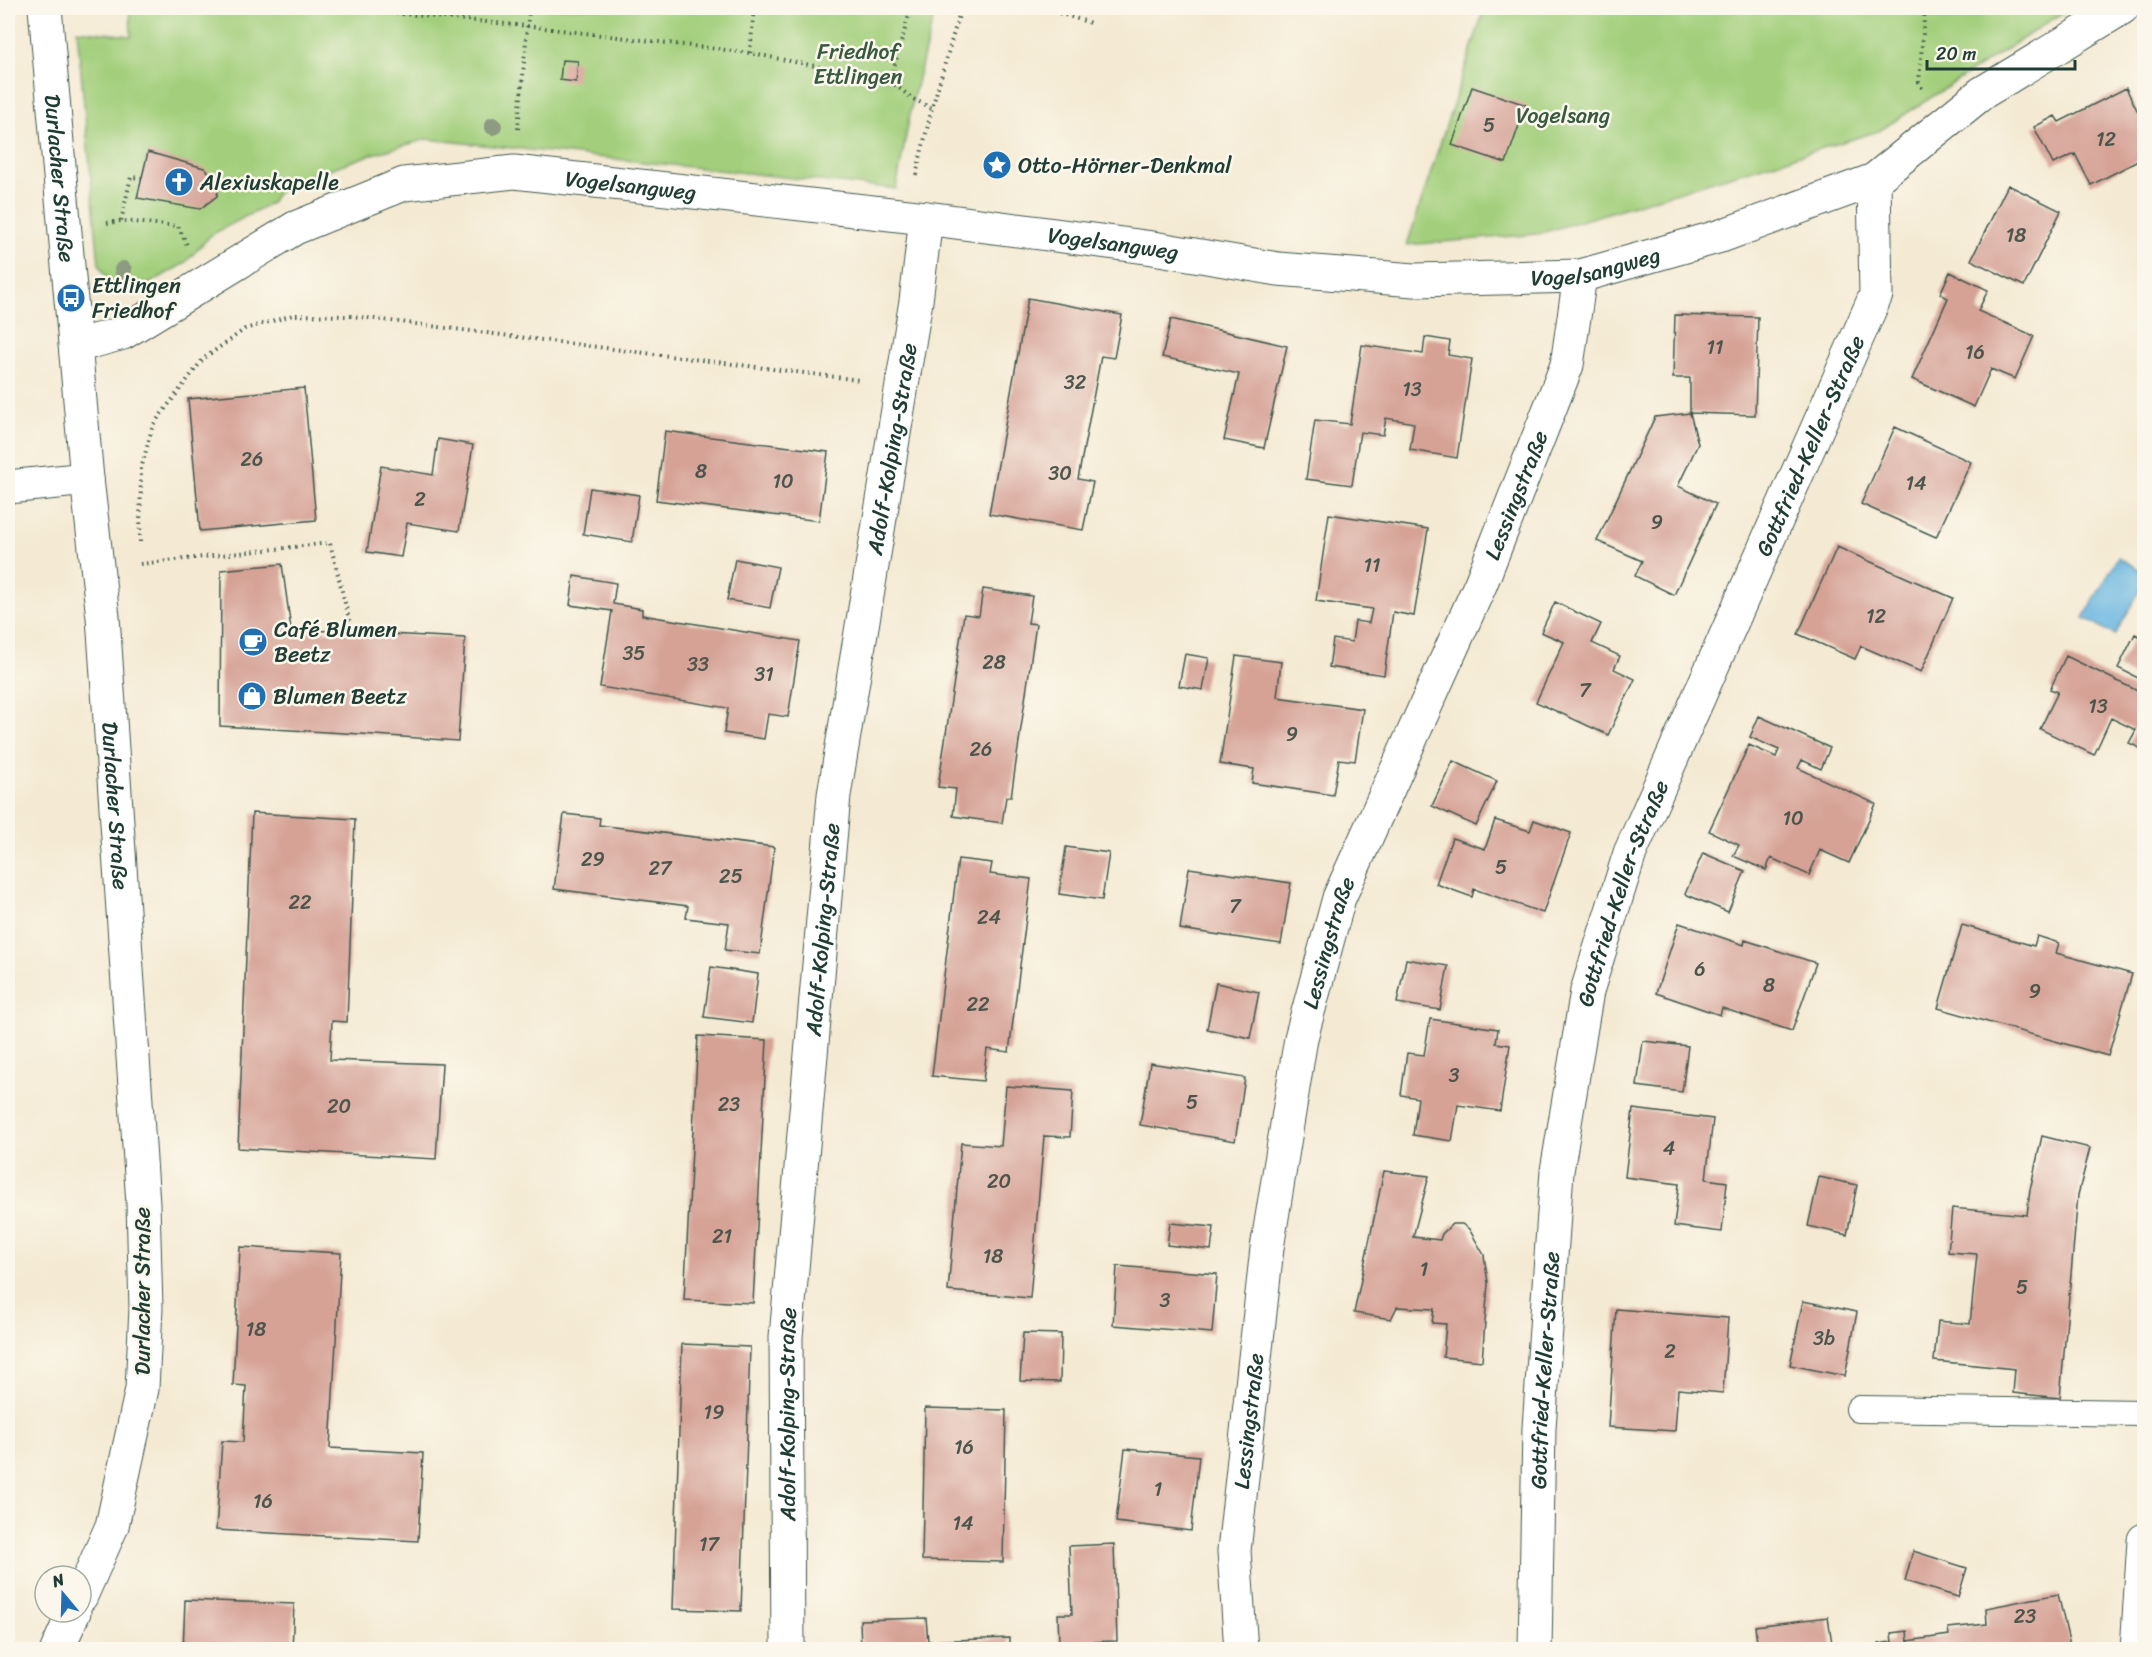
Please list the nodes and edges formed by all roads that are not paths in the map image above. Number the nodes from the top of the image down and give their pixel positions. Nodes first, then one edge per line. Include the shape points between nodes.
1 (45, 8) edge
2 (2122, 8) edge
3 (1874, 180) junction
4 (916, 218) junction
5 (1580, 276) junction
6 (76, 346) junction
7 (87, 479) junction
8 (8, 487) edge
9 (1859, 1409) dead end
10 (2145, 1413) edge
11 (2145, 1540) edge
12 (93, 1569) edge
13 (69, 1624) edge
14 (57, 1650) edge
15 (788, 1650) edge
16 (1241, 1650) edge
17 (1535, 1650) edge
18 (2137, 1650) edge

1 - 6 street, Durlacher Straße
2 - 3 street, Vogelsangweg via 1982,93
3 - 5 street, Vogelsangweg via 1721,236
3 - 17 street, Gottfried-Keller-Straße via 1876,295 1630,853 1587,991 1557,1171 1539,1428
4 - 5 street, Vogelsangweg via 1153,248 1278,269 1414,280
4 - 6 street, Vogelsangweg via 514,172 404,184 296,228 123,333
4 - 15 street, Adolf-Kolping-Straße via 916,301 834,795 786,1337
5 - 16 street, Lessingstraße via 1567,365 1481,583 1339,898 1301,1038 1267,1248 1234,1551
6 - 7 street, Durlacher Straße
7 - 8 street
7 - 12 street, Durlacher Straße via 104,629 143,1204 146,1308 142,1389 112,1526
9 - 10 lane
11 - 18 street
13 - 14 street

